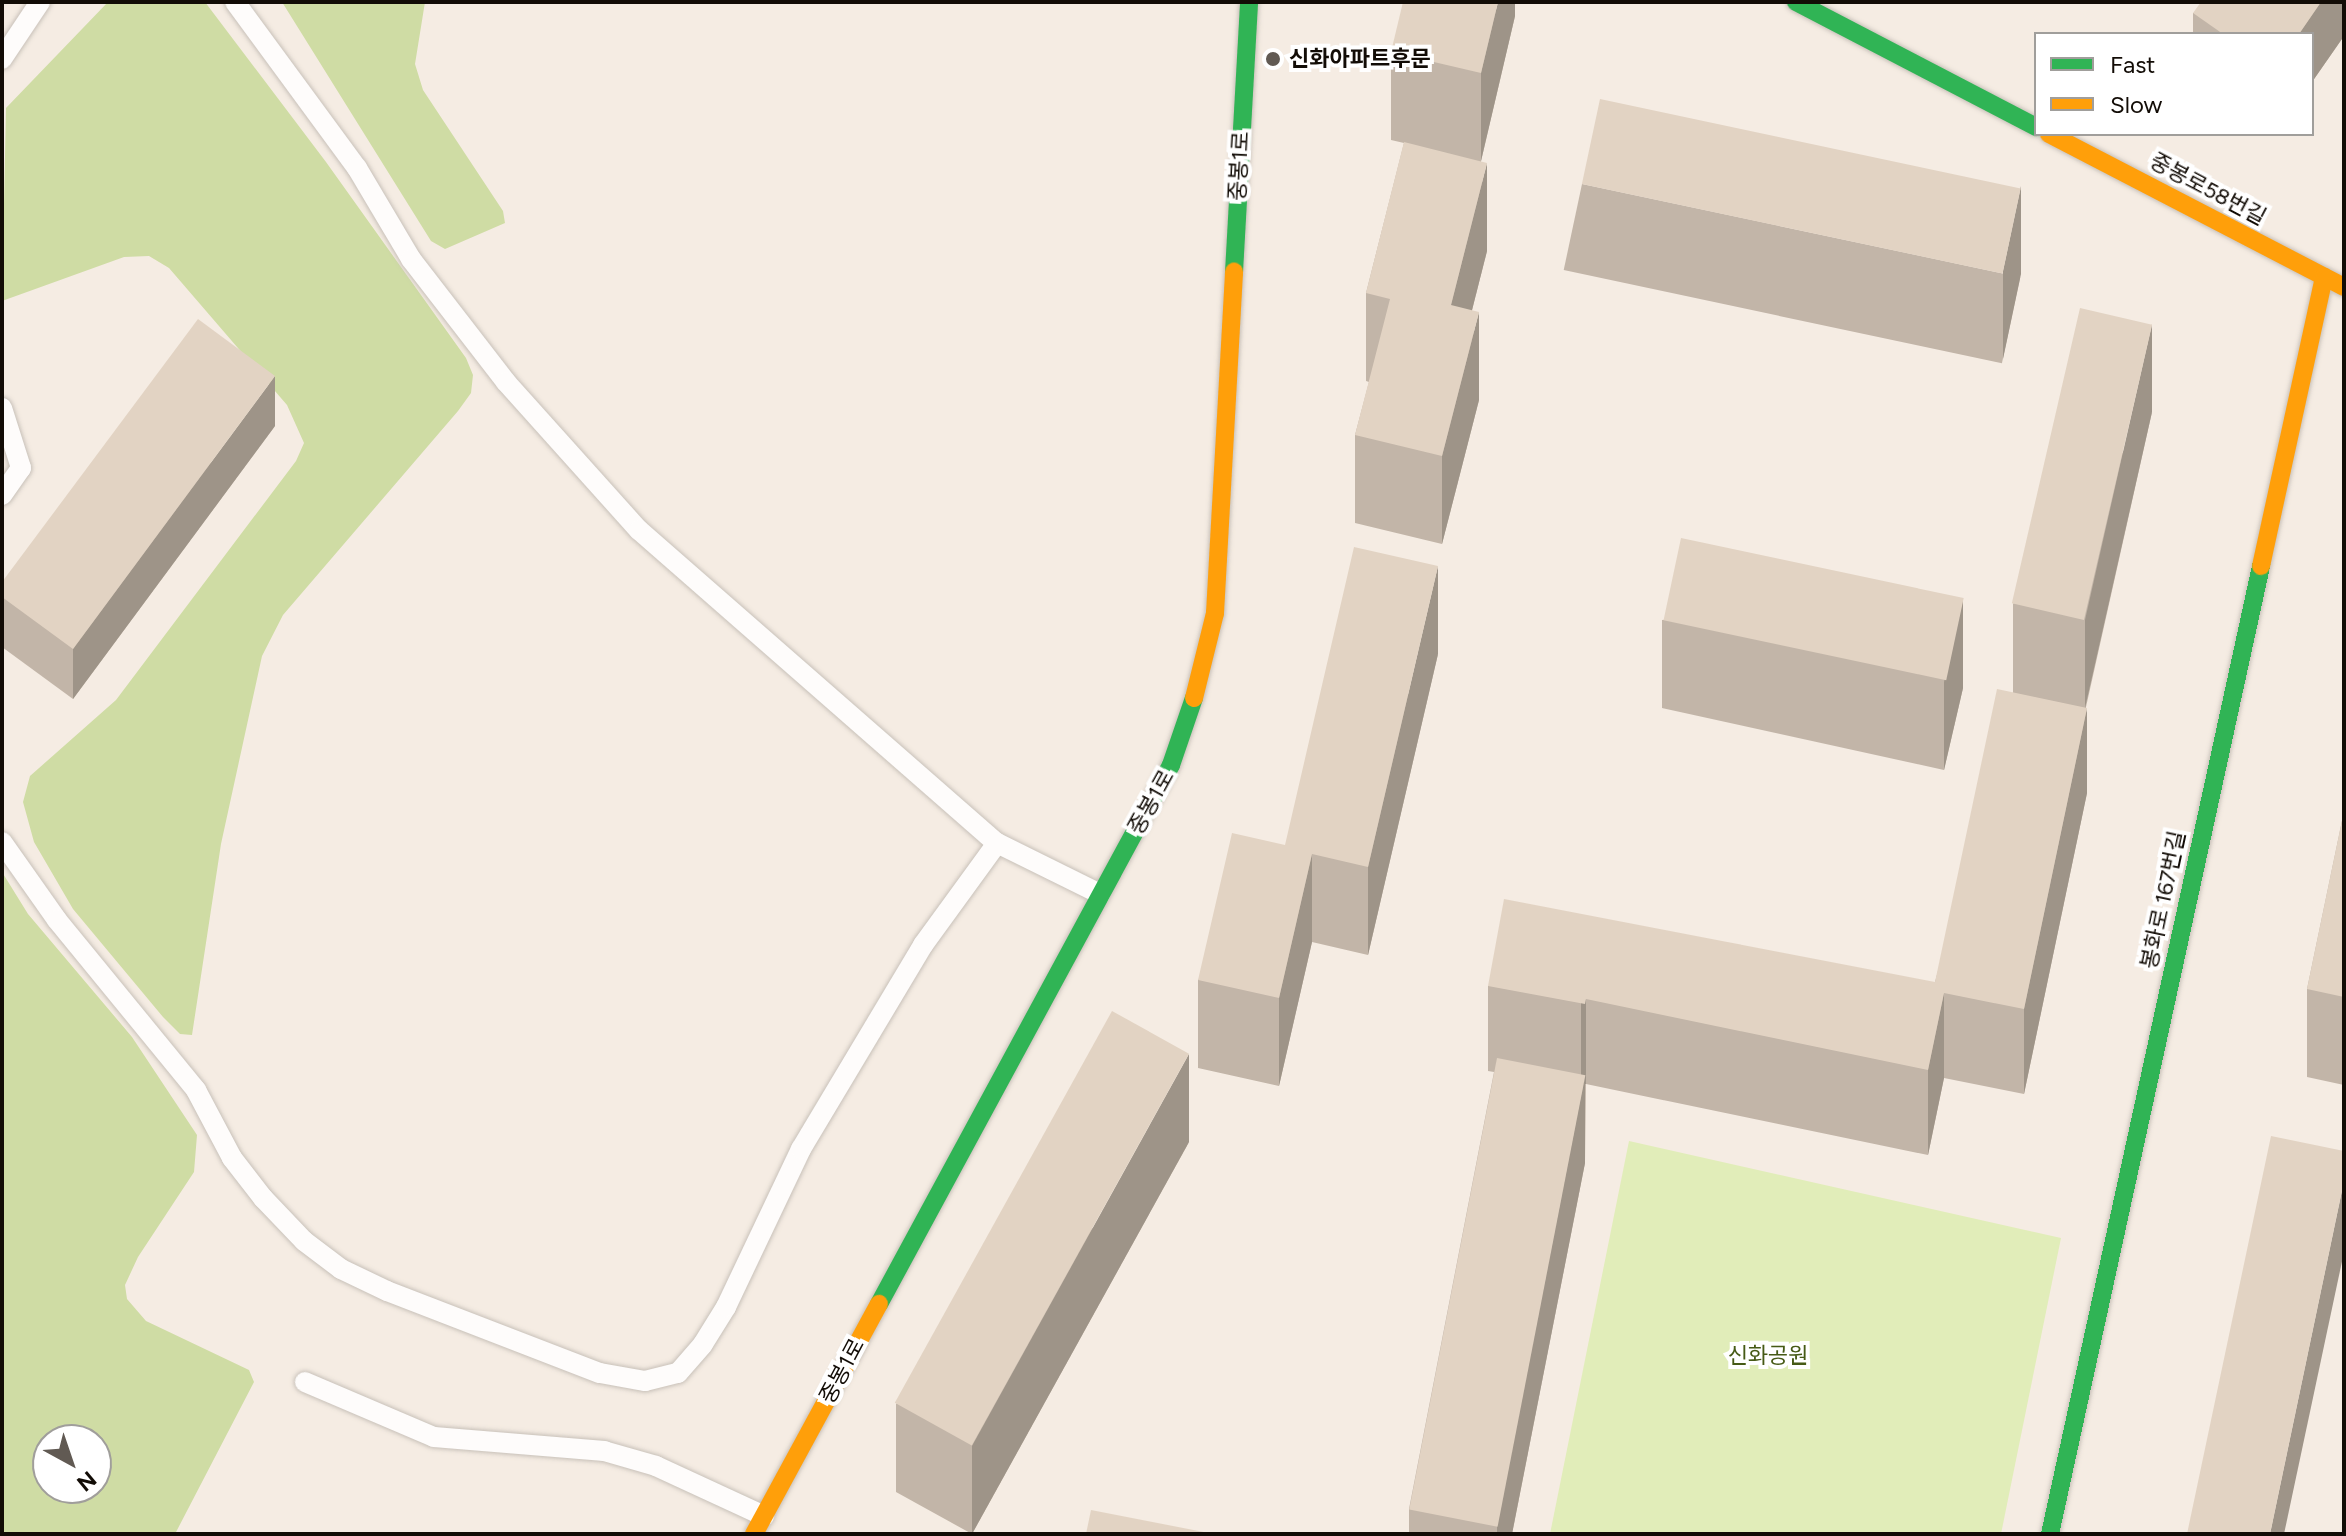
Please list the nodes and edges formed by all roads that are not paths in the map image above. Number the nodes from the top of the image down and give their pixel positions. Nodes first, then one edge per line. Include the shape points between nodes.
1 (40, 2) edge
2 (235, 2) edge
3 (1249, 2) edge
4 (1796, 2) edge
5 (2, 59) edge
6 (2034, 126) edge
7 (2053, 136) edge
8 (2324, 277) junction
9 (2344, 287) edge
10 (2, 408) edge
11 (2, 495) edge
12 (2, 842) edge
13 (997, 843) junction
14 (1100, 894) junction
15 (305, 1382) dead end
16 (759, 1525) edge
17 (2050, 1534) edge

1 - 5 lane
2 - 13 lane via 357,168 411,259 564,451 639,530
3 - 14 street, 중봉1로 via 1215,613 1207,661 1171,765
4 - 6 street
7 - 8 street, 중봉로58번길
8 - 9 street, 중봉로58번길
8 - 17 street, 봉화로 167번길
10 - 11 lane via 21,468
12 - 13 lane via 57,920 196,1090 232,1158 304,1241 341,1269 387,1291 600,1373 645,1381 678,1373 703,1344 801,1149 923,945
13 - 14 lane
14 - 16 street, 중봉1로
15 - 16 lane, 중봉1로 via 434,1437 604,1451 656,1466

